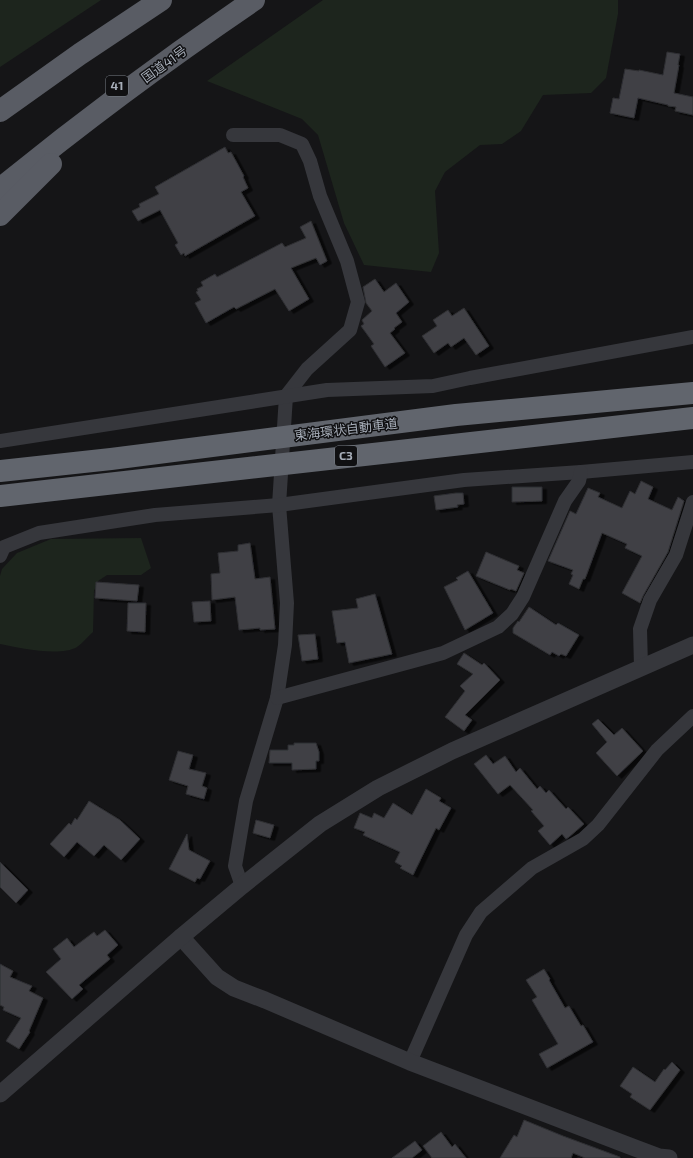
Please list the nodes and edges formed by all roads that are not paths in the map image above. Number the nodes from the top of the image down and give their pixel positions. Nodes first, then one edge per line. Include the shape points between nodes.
1 (161, 0) edge
2 (240, 0) edge
3 (254, 0) edge
4 (215, 26) junction
5 (0, 111) edge
6 (233, 135) dead end
7 (0, 180) edge
8 (0, 189) edge
9 (0, 215) edge
10 (693, 337) edge
11 (693, 392) edge
12 (286, 396) junction
13 (693, 418) edge
14 (0, 441) edge
15 (693, 462) edge
16 (0, 471) edge
17 (580, 472) junction
18 (0, 496) edge
19 (693, 502) edge
20 (279, 505) junction
21 (0, 556) edge
22 (693, 645) edge
23 (641, 667) junction
24 (277, 698) junction
25 (693, 716) edge
26 (242, 886) junction
27 (181, 936) junction
28 (410, 1062) junction
29 (0, 1094) edge
30 (669, 1158) edge

1 - 5 highway
2 - 7 highway, 国道41号 / 41 via 109,93
3 - 4 highway, 国道41号 / 41
4 - 8 highway, 国道41号 / 41 via 82,124
4 - 9 highway, 41 via 194,49 130,97 60,155
6 - 12 street via 280,135 302,144 347,261 358,302 350,330 307,370
10 - 12 street via 433,386 327,390
11 - 16 highway, 東海環状自動車道 / C3 via 456,415
12 - 14 street
12 - 20 street
13 - 18 highway, 東海環状自動車道 / C3
15 - 17 street
17 - 20 street via 464,480
17 - 24 street via 579,481 565,501 523,597 512,614 498,627 443,653
19 - 23 street via 676,555 650,600 640,629
20 - 21 street via 155,515 39,533 4,547
20 - 24 street via 287,603 285,645
22 - 23 street
23 - 26 street via 452,751 378,788 320,824
24 - 26 street via 246,801 235,866
25 - 28 street via 657,750 598,825 583,839 532,868 481,912 466,935
26 - 27 street
27 - 28 street via 217,977 234,988
27 - 29 street
28 - 30 street via 659,1157

